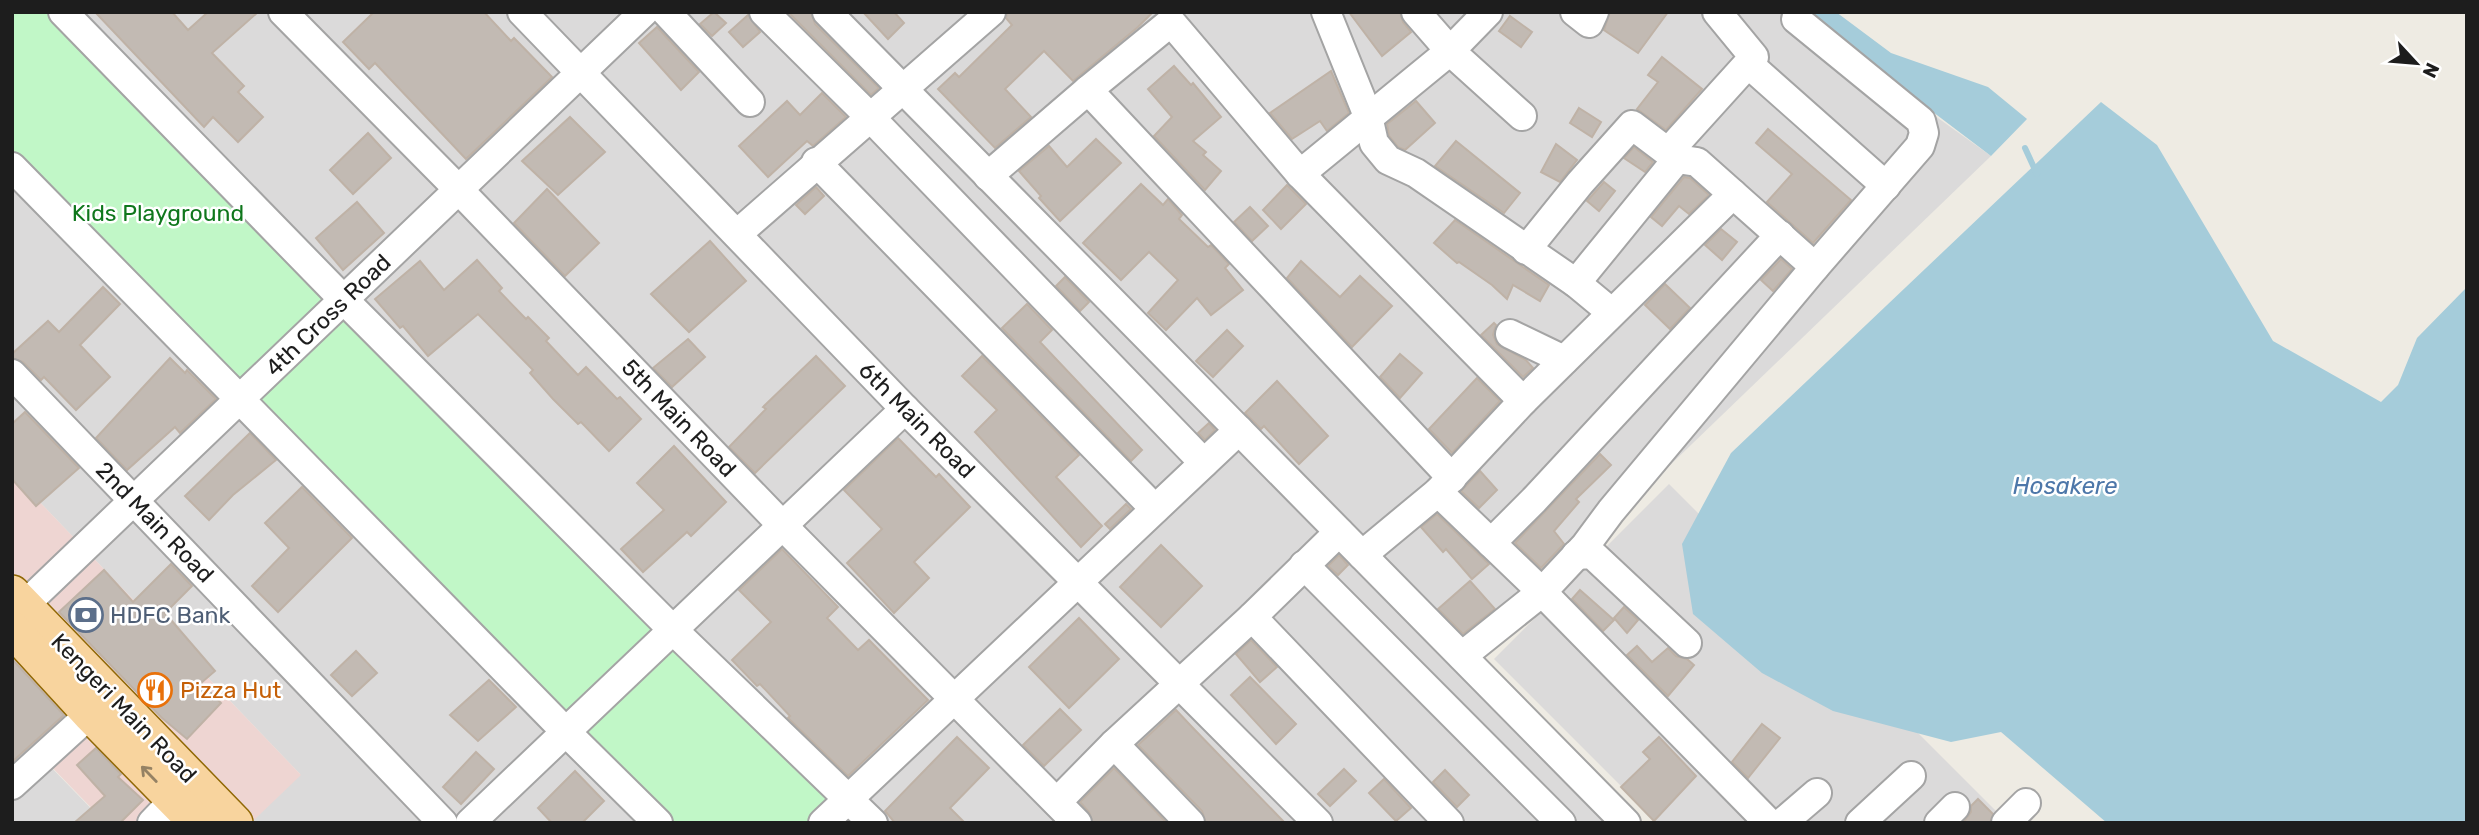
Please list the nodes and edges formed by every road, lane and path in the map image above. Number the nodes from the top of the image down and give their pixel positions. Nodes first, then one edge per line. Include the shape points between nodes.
1 (63, 12) edge
2 (283, 12) edge
3 (522, 12) edge
4 (644, 12) edge
5 (666, 12) edge
6 (764, 12) edge
7 (991, 12) edge
8 (1326, 12) edge
9 (1416, 12) edge
10 (1488, 12) edge
11 (1575, 12) edge
12 (1594, 12) edge
13 (1717, 12) edge
14 (828, 13) edge
15 (1171, 17) edge
16 (1796, 19) dead end
17 (1450, 51) junction
18 (1753, 68) dead end
19 (581, 73) junction
20 (903, 89) junction
21 (1088, 90) junction
22 (750, 102) dead end
23 (1368, 116) junction
24 (1522, 116) dead end
25 (870, 117) junction
26 (1672, 155) junction
27 (816, 162) junction
28 (12, 167) edge
29 (1300, 174) junction
30 (988, 176) junction
31 (1886, 186) junction
32 (459, 190) junction
33 (1733, 194) junction
34 (737, 234) junction
35 (1780, 235) junction
36 (1526, 250) junction
37 (1815, 267) junction
38 (1576, 284) junction
39 (344, 300) junction
40 (1611, 312) junction
41 (1510, 334) dead end
42 (1564, 360) junction
43 (12, 374) edge
44 (241, 398) junction
45 (1523, 401) junction
46 (905, 409) junction
47 (1239, 430) junction
48 (1204, 463) junction
49 (1445, 485) junction
50 (135, 500) junction
51 (1155, 509) junction
52 (783, 526) junction
53 (1339, 532) junction
54 (1491, 543) junction
55 (1362, 555) junction
56 (1576, 555) junction
57 (1304, 565) junction
58 (1078, 582) junction
59 (1542, 592) junction
60 (15, 611) edge
61 (1252, 617) junction
62 (673, 630) junction
63 (1687, 643) dead end
64 (1462, 656) junction
65 (1179, 685) junction
66 (955, 698) junction
67 (90, 713) junction
68 (566, 732) junction
69 (1114, 744) junction
70 (1911, 776) dead end
71 (12, 785) edge
72 (1817, 793) dead end
73 (849, 799) junction
74 (1057, 802) junction
75 (2026, 803) dead end
76 (175, 815) edge
77 (235, 823) edge
78 (443, 823) edge
79 (470, 823) edge
80 (658, 823) edge
81 (823, 823) edge
82 (873, 823) edge
83 (1077, 823) edge
84 (1190, 823) edge
85 (1318, 823) edge
86 (1449, 823) edge
87 (1561, 823) edge
88 (1626, 823) edge
89 (1769, 823) edge
90 (1782, 823) edge
91 (1860, 823) edge
92 (2007, 823) edge

1 - 39 street
2 - 32 street, 5th Main Road
3 - 19 street, 6th Main Road
4 - 19 street, 4th Cross Road
5 - 22 street
6 - 25 street
7 - 20 street
8 - 23 street
9 - 17 street
10 - 17 street
11 - 12 street via 1589,23
13 - 26 street via 1754,57
14 - 20 street
15 - 21 street
15 - 29 street
16 - 31 street via 1921,121 1920,146
17 - 23 street
17 - 24 street
18 - 31 street
19 - 32 street, 4th Cross Road
19 - 34 street, 6th Main Road
20 - 25 street
20 - 30 street
21 - 30 street
21 - 49 street
23 - 29 street
23 - 36 street via 1374,143 1388,160 1416,173
25 - 27 street
25 - 48 street
26 - 33 street via 1698,162
26 - 36 street via 1632,125
26 - 38 street
27 - 34 street
27 - 51 street
28 - 44 street
29 - 45 street
30 - 47 street
31 - 37 street
32 - 39 street, 4th Cross Road
32 - 52 street, 5th Main Road
33 - 35 street
33 - 40 street
34 - 46 street, 6th Main Road
35 - 37 street
35 - 54 street
36 - 38 street
37 - 56 street
38 - 40 street
39 - 44 street, 4th Cross Road
39 - 62 street
40 - 42 street
41 - 42 street
42 - 45 street
43 - 50 street, 2nd Main Road
44 - 50 street, 4th Cross Road
44 - 68 street
45 - 49 street
46 - 52 street
46 - 58 street, 6th Main Road
47 - 48 street
47 - 53 street
48 - 51 street
49 - 54 street
49 - 55 street
50 - 60 street, 4th Cross Road
50 - 78 street, 2nd Main Road
51 - 58 street
52 - 62 street
52 - 66 street, 5th Main Road
53 - 55 street
53 - 57 street
54 - 59 street
55 - 64 street
56 - 59 street
56 - 63 street via 1592,554
57 - 61 street
57 - 87 street
58 - 65 street, 6th Main Road
58 - 66 street
59 - 64 street
59 - 89 street
60 - 67 main road, Kengeri Main Road
60 - 77 main road, Kengeri Main Road
61 - 65 street
61 - 86 street
62 - 68 street
62 - 73 street
64 - 88 street
65 - 69 street
65 - 85 street, 6th Main Road
66 - 73 street
66 - 74 street, 5th Main Road
67 - 71 street
76 -> 67 main road, Kengeri Main Road
68 - 79 street
68 - 80 street
69 - 74 street
69 - 84 street
70 - 91 street
72 - 90 street
73 - 81 street
73 - 82 street
74 - 83 street, 5th Main Road
75 - 92 street

